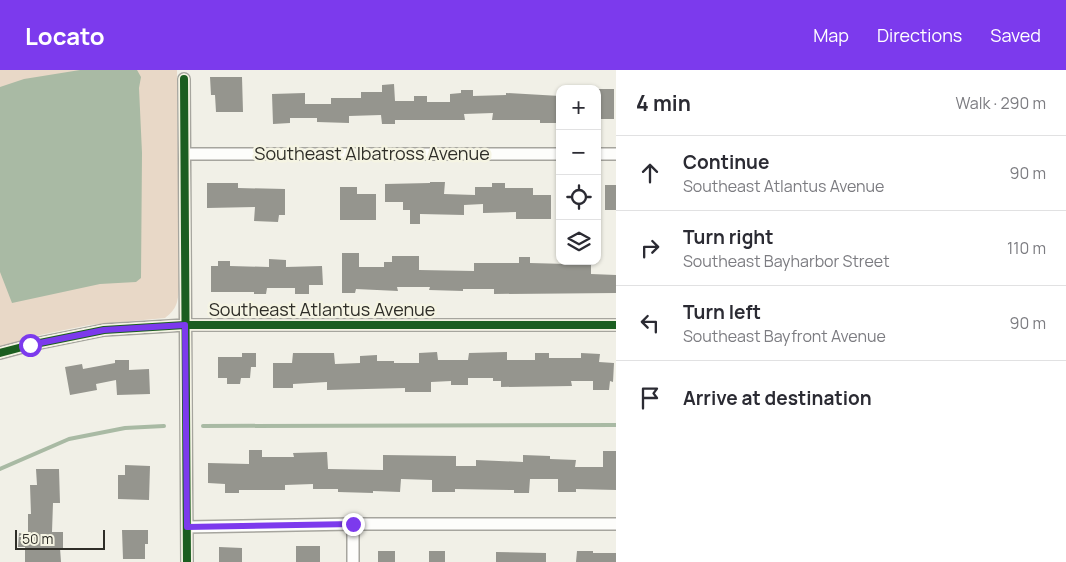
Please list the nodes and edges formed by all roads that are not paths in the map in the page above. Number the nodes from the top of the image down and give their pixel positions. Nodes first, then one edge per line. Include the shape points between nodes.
1 (184, 79) dead end
2 (185, 154) junction
3 (556, 154) edge
4 (601, 154) edge
5 (616, 154) edge
6 (185, 325) junction
7 (616, 325) edge
8 (0, 354) edge
9 (353, 524) junction
10 (616, 524) edge
11 (187, 527) junction
12 (187, 562) edge
13 (353, 562) edge

1 - 2 street
2 - 3 street, Southeast Albatross Avenue
2 - 6 street
4 - 5 street
6 - 7 street, Southeast Atlantus Avenue
6 - 8 street, Southeast Atlantus Avenue via 104,330
6 - 11 street
9 - 10 street
9 - 11 street
9 - 13 street
11 - 12 street

